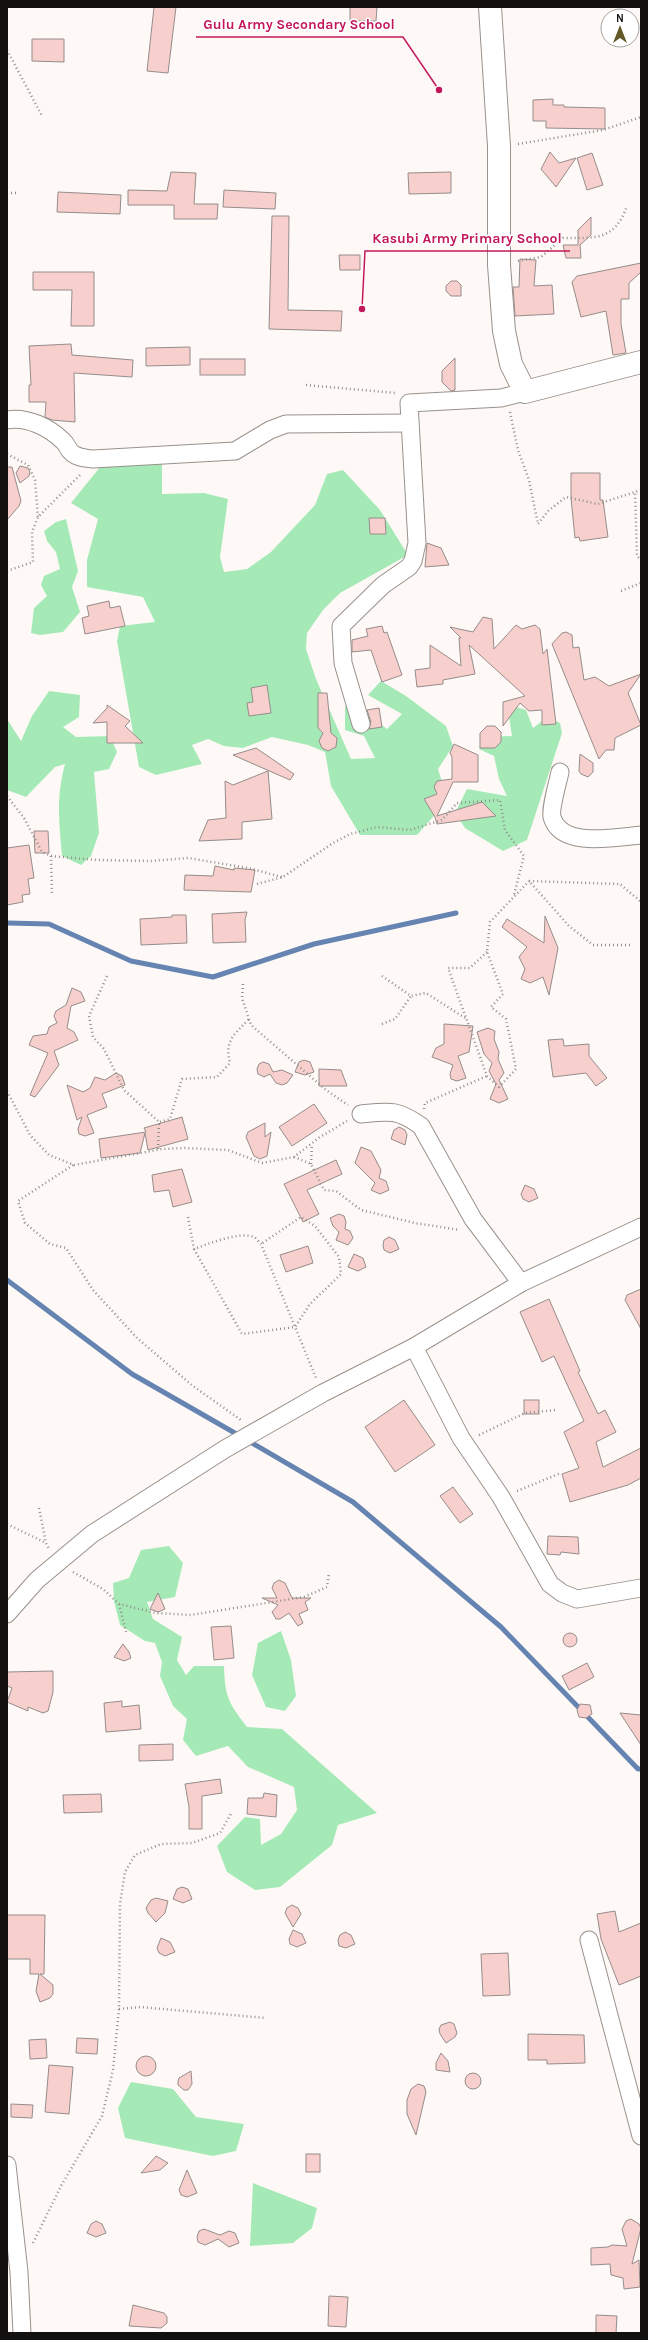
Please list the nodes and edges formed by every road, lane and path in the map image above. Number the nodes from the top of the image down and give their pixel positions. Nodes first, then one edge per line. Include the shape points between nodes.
1 (490, 7) edge
2 (7, 50) edge
3 (42, 116) dead end
4 (641, 117) edge
5 (499, 146) junction
6 (7, 193) edge
7 (17, 193) dead end
8 (627, 206) dead end
9 (499, 265) junction
10 (641, 362) edge
11 (306, 385) dead end
12 (525, 392) junction
13 (409, 403) junction
14 (7, 420) edge
15 (409, 423) junction
16 (7, 454) edge
17 (93, 459) junction
18 (641, 490) edge
19 (635, 492) junction
20 (38, 516) junction
21 (641, 560) edge
22 (7, 571) edge
23 (641, 583) edge
24 (620, 591) dead end
25 (361, 724) dead end
26 (560, 772) dead end
27 (7, 796) edge
28 (641, 835) edge
29 (51, 856) junction
30 (283, 877) junction
31 (529, 881) junction
32 (257, 884) dead end
33 (52, 895) dead end
34 (514, 897) junction
35 (641, 902) edge
36 (630, 944) dead end
37 (487, 952) junction
38 (107, 976) dead end
39 (382, 976) dead end
40 (243, 984) dead end
41 (411, 996) junction
42 (466, 1018) junction
43 (250, 1019) junction
44 (382, 1024) dead end
45 (488, 1076) junction
46 (7, 1091) edge
47 (361, 1114) junction
48 (159, 1122) junction
49 (421, 1126) junction
50 (312, 1144) junction
51 (158, 1149) junction
52 (294, 1157) junction
53 (311, 1164) junction
54 (74, 1165) junction
55 (188, 1217) dead end
56 (641, 1228) edge
57 (486, 1235) junction
58 (261, 1244) junction
59 (194, 1249) junction
60 (521, 1283) junction
61 (295, 1326) junction
62 (414, 1347) junction
63 (323, 1393) junction
64 (556, 1410) dead end
65 (257, 1432) junction
66 (464, 1442) junction
67 (561, 1473) dead end
68 (500, 1498) junction
69 (39, 1508) dead end
70 (7, 1524) edge
71 (46, 1543) junction
72 (56, 1562) junction
73 (330, 1572) dead end
74 (641, 1588) edge
75 (119, 1604) junction
76 (7, 1614) edge
77 (126, 1632) dead end
78 (232, 1812) dead end
79 (589, 1940) dead end
80 (119, 2009) junction
81 (266, 2018) dead end
82 (641, 2136) edge
83 (7, 2165) edge
84 (19, 2272) junction
85 (22, 2333) edge

1 - 5 street
2 - 3 path
4 - 5 path via 603,130
5 - 9 street
6 - 7 path
8 - 9 path via 622,220 600,238 563,238 541,257
9 - 12 street via 504,331 511,364
10 - 12 street
11 - 13 path via 398,393
12 - 13 street via 501,398
12 - 19 path via 513,399 509,405 538,524 548,511 566,496 598,504
13 - 15 street
14 - 17 street via 28,421 53,431 70,452 79,457
15 - 17 street via 286,424 270,430 235,451
15 - 25 street via 417,543 413,561 410,567 383,584 340,626 343,663
16 - 20 path via 28,465 35,480
17 - 20 path via 78,479
18 - 19 path
19 - 21 path via 637,556
20 - 22 path via 32,532 33,562
23 - 24 path
26 - 28 street via 551,816 558,830 577,839
27 - 29 path via 24,818 42,852
29 - 30 path via 151,861 188,858
29 - 33 path
30 - 32 path
30 - 34 path via 350,834 377,827 410,830 442,820 457,804 500,800 505,830 524,856
31 - 34 path
31 - 35 path via 620,884
31 - 36 path via 569,926 593,945
34 - 37 path via 490,922
37 - 42 path via 470,968 448,968
37 - 45 path via 502,994 491,1007 506,1019 516,1069 499,1087
38 - 48 path via 89,1016 93,1037 104,1049 124,1090
39 - 41 path
40 - 43 path via 242,998
41 - 42 path via 426,993
41 - 44 path via 395,1019
42 - 45 path
43 - 47 path via 251,1025 326,1090
43 - 48 path via 230,1039 227,1053 230,1063 217,1077 182,1079 170,1119
45 - 49 path via 425,1103
46 - 54 path via 30,1135 50,1155
47 - 49 street via 392,1111 408,1117
47 - 50 path
48 - 51 path
49 - 57 street via 473,1219
50 - 52 path
50 - 53 path
51 - 52 path via 228,1150 262,1163
51 - 54 path
52 - 53 path
53 - 57 path via 324,1190 336,1191 361,1210 415,1223
54 - 65 path via 18,1201 25,1223 50,1244 66,1248 93,1290 137,1338 193,1386
55 - 59 path
56 - 60 street
57 - 60 street
58 - 59 path via 253,1237 244,1236 226,1238
58 - 61 path
58 - 61 path via 301,1217 315,1226 339,1257 341,1274 310,1304
59 - 61 path via 242,1334
60 - 62 street
61 - 63 path
62 - 63 street
62 - 66 street
63 - 65 street
64 - 66 path via 526,1413
65 - 72 street via 92,1534
66 - 68 street
67 - 68 path
68 - 74 street via 550,1584 562,1593 577,1599
69 - 71 path
70 - 71 path
71 - 72 path
72 - 75 path via 103,1589
72 - 76 street
73 - 75 path via 327,1587 304,1597 191,1615 156,1613
75 - 77 path
78 - 80 path via 220,1834 192,1843 161,1844 135,1855 125,1872 120,1904
79 - 82 street
80 - 81 path via 140,2007
80 - 84 path via 113,2070 102,2116 61,2186
83 - 84 street
84 - 85 street

